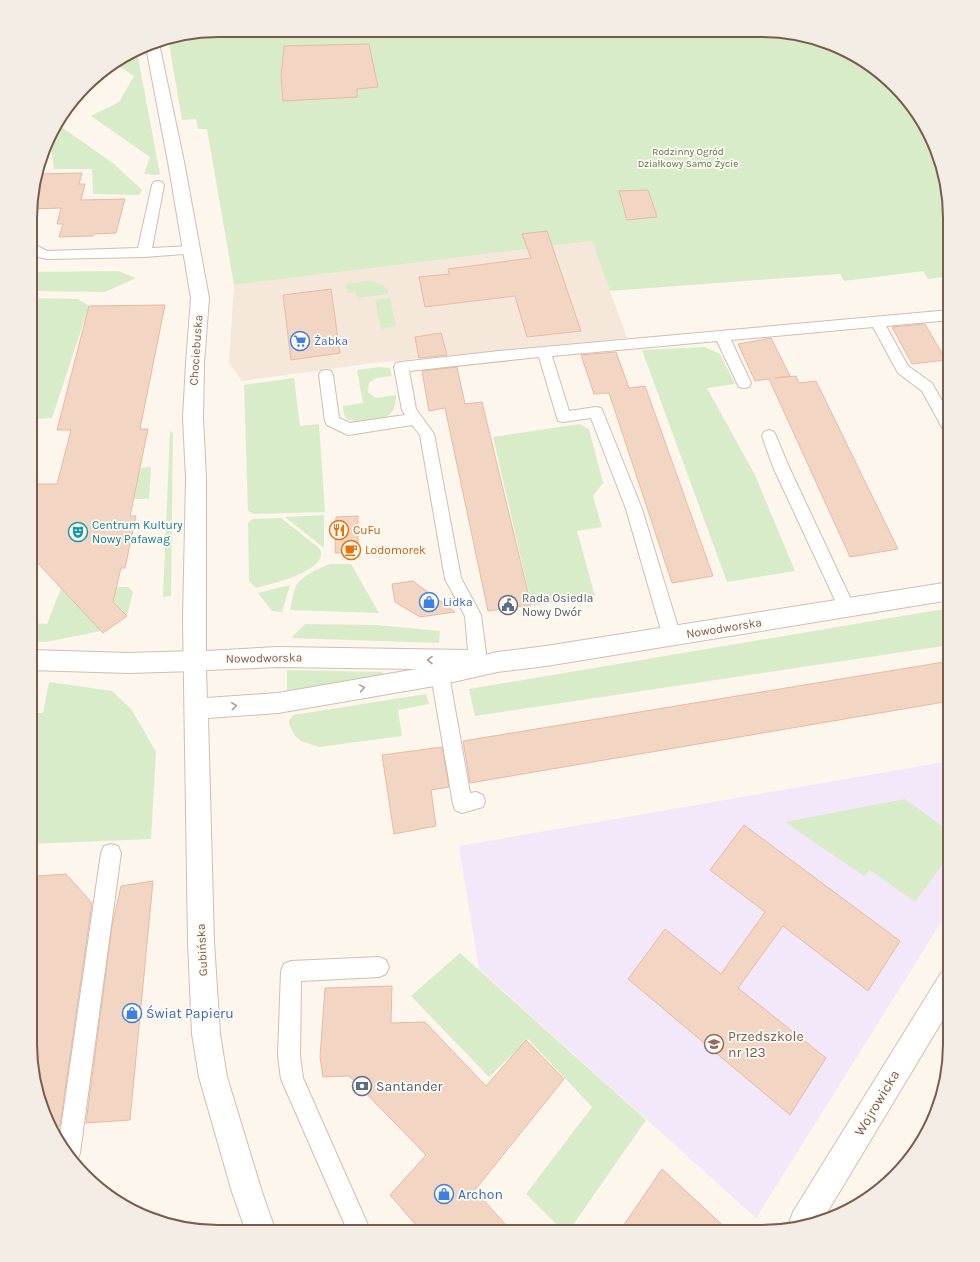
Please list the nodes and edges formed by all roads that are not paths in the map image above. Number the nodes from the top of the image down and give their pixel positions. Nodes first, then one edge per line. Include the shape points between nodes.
1 (153, 50) edge
2 (158, 185) dead end
3 (192, 250) junction
4 (37, 251) edge
5 (144, 253) junction
6 (943, 315) edge
7 (877, 321) junction
8 (722, 336) junction
9 (544, 352) junction
10 (326, 374) dead end
11 (744, 383) dead end
12 (943, 417) edge
13 (417, 419) junction
14 (769, 436) dead end
15 (943, 592) edge
16 (847, 608) junction
17 (672, 636) junction
18 (37, 660) edge
19 (195, 661) junction
20 (487, 661) junction
21 (440, 675) junction
22 (195, 709) junction
23 (476, 801) dead end
24 (111, 853) dead end
25 (379, 967) dead end
26 (943, 994) edge
27 (71, 1148) edge
28 (806, 1220) edge
29 (259, 1225) edge
30 (357, 1225) edge

1 - 3 street, Chociebuska
2 - 5 lane
3 - 5 lane
3 - 19 street, Chociebuska via 200,298 194,363 193,418 196,478
4 - 5 lane via 47,255
6 - 7 lane
7 - 8 lane
7 - 12 lane via 903,369 926,387
8 - 9 lane
8 - 11 lane
9 - 13 lane via 401,367 409,410
9 - 17 lane via 563,417 596,412 634,509
10 - 13 lane via 332,421 348,428
13 - 20 lane via 427,434 453,579 473,615
14 - 16 lane
15 - 16 street, Nowodworska
16 - 17 street, Nowodworska
17 - 20 street, Nowodworska via 546,656
18 - 19 street, Nowodworska via 128,663
20 -> 19 street, Nowodworska via 277,657
19 - 22 street, Gubińska
20 - 21 street, Nowodworska
22 -> 21 street, Nowodworska via 278,703
21 - 23 lane via 462,804
22 - 29 street, Gubińska via 206,1034 213,1077
24 - 27 lane
25 - 30 lane via 291,971 289,1056 292,1079
26 - 28 street, Wojrowicka

